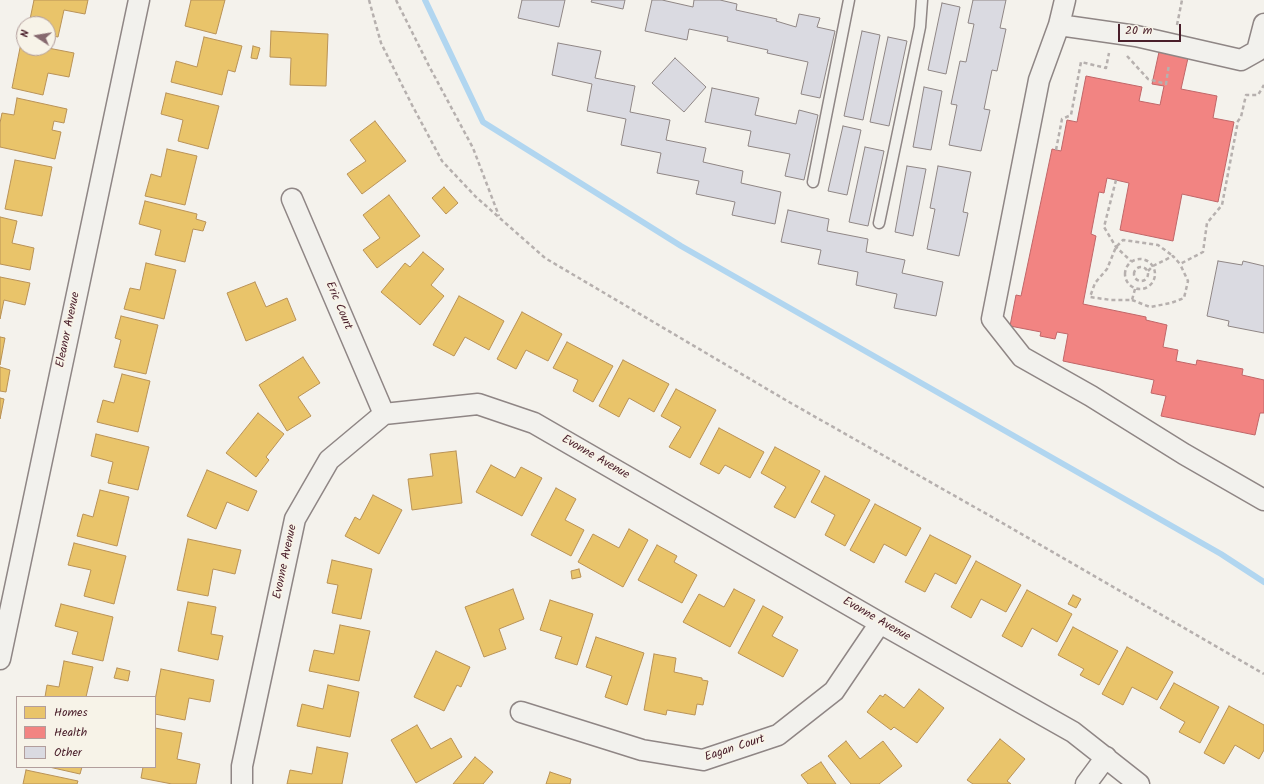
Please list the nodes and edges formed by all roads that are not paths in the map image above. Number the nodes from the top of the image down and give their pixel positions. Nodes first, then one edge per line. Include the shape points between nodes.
1 (138, 0) edge
2 (849, 0) edge
3 (922, 0) edge
4 (1065, 0) edge
5 (1264, 24) edge
6 (1059, 25) junction
7 (813, 182) dead end
8 (292, 199) dead end
9 (879, 223) dead end
10 (384, 414) junction
11 (1264, 500) edge
12 (880, 623) junction
13 (0, 659) edge
14 (522, 712) dead end
15 (1106, 756) junction
16 (242, 784) edge
17 (1086, 784) edge
18 (1139, 784) edge

1 - 13 street, Eleanor Avenue
2 - 7 lane
3 - 9 lane via 920,27
4 - 6 street
5 - 6 street via 1257,51 1241,60 1136,36
6 - 11 street via 1039,80 992,319 1022,357
8 - 10 street, Eric Court
10 - 12 street, Evonne Avenue via 478,404 534,423
10 - 16 street, Evonne Avenue via 329,460 295,519 242,766
12 - 14 street, Eagan Court via 834,691 778,735 703,760 642,750
12 - 15 street, Evonne Avenue via 1073,732
15 - 17 street
15 - 18 street, Evonne Avenue

